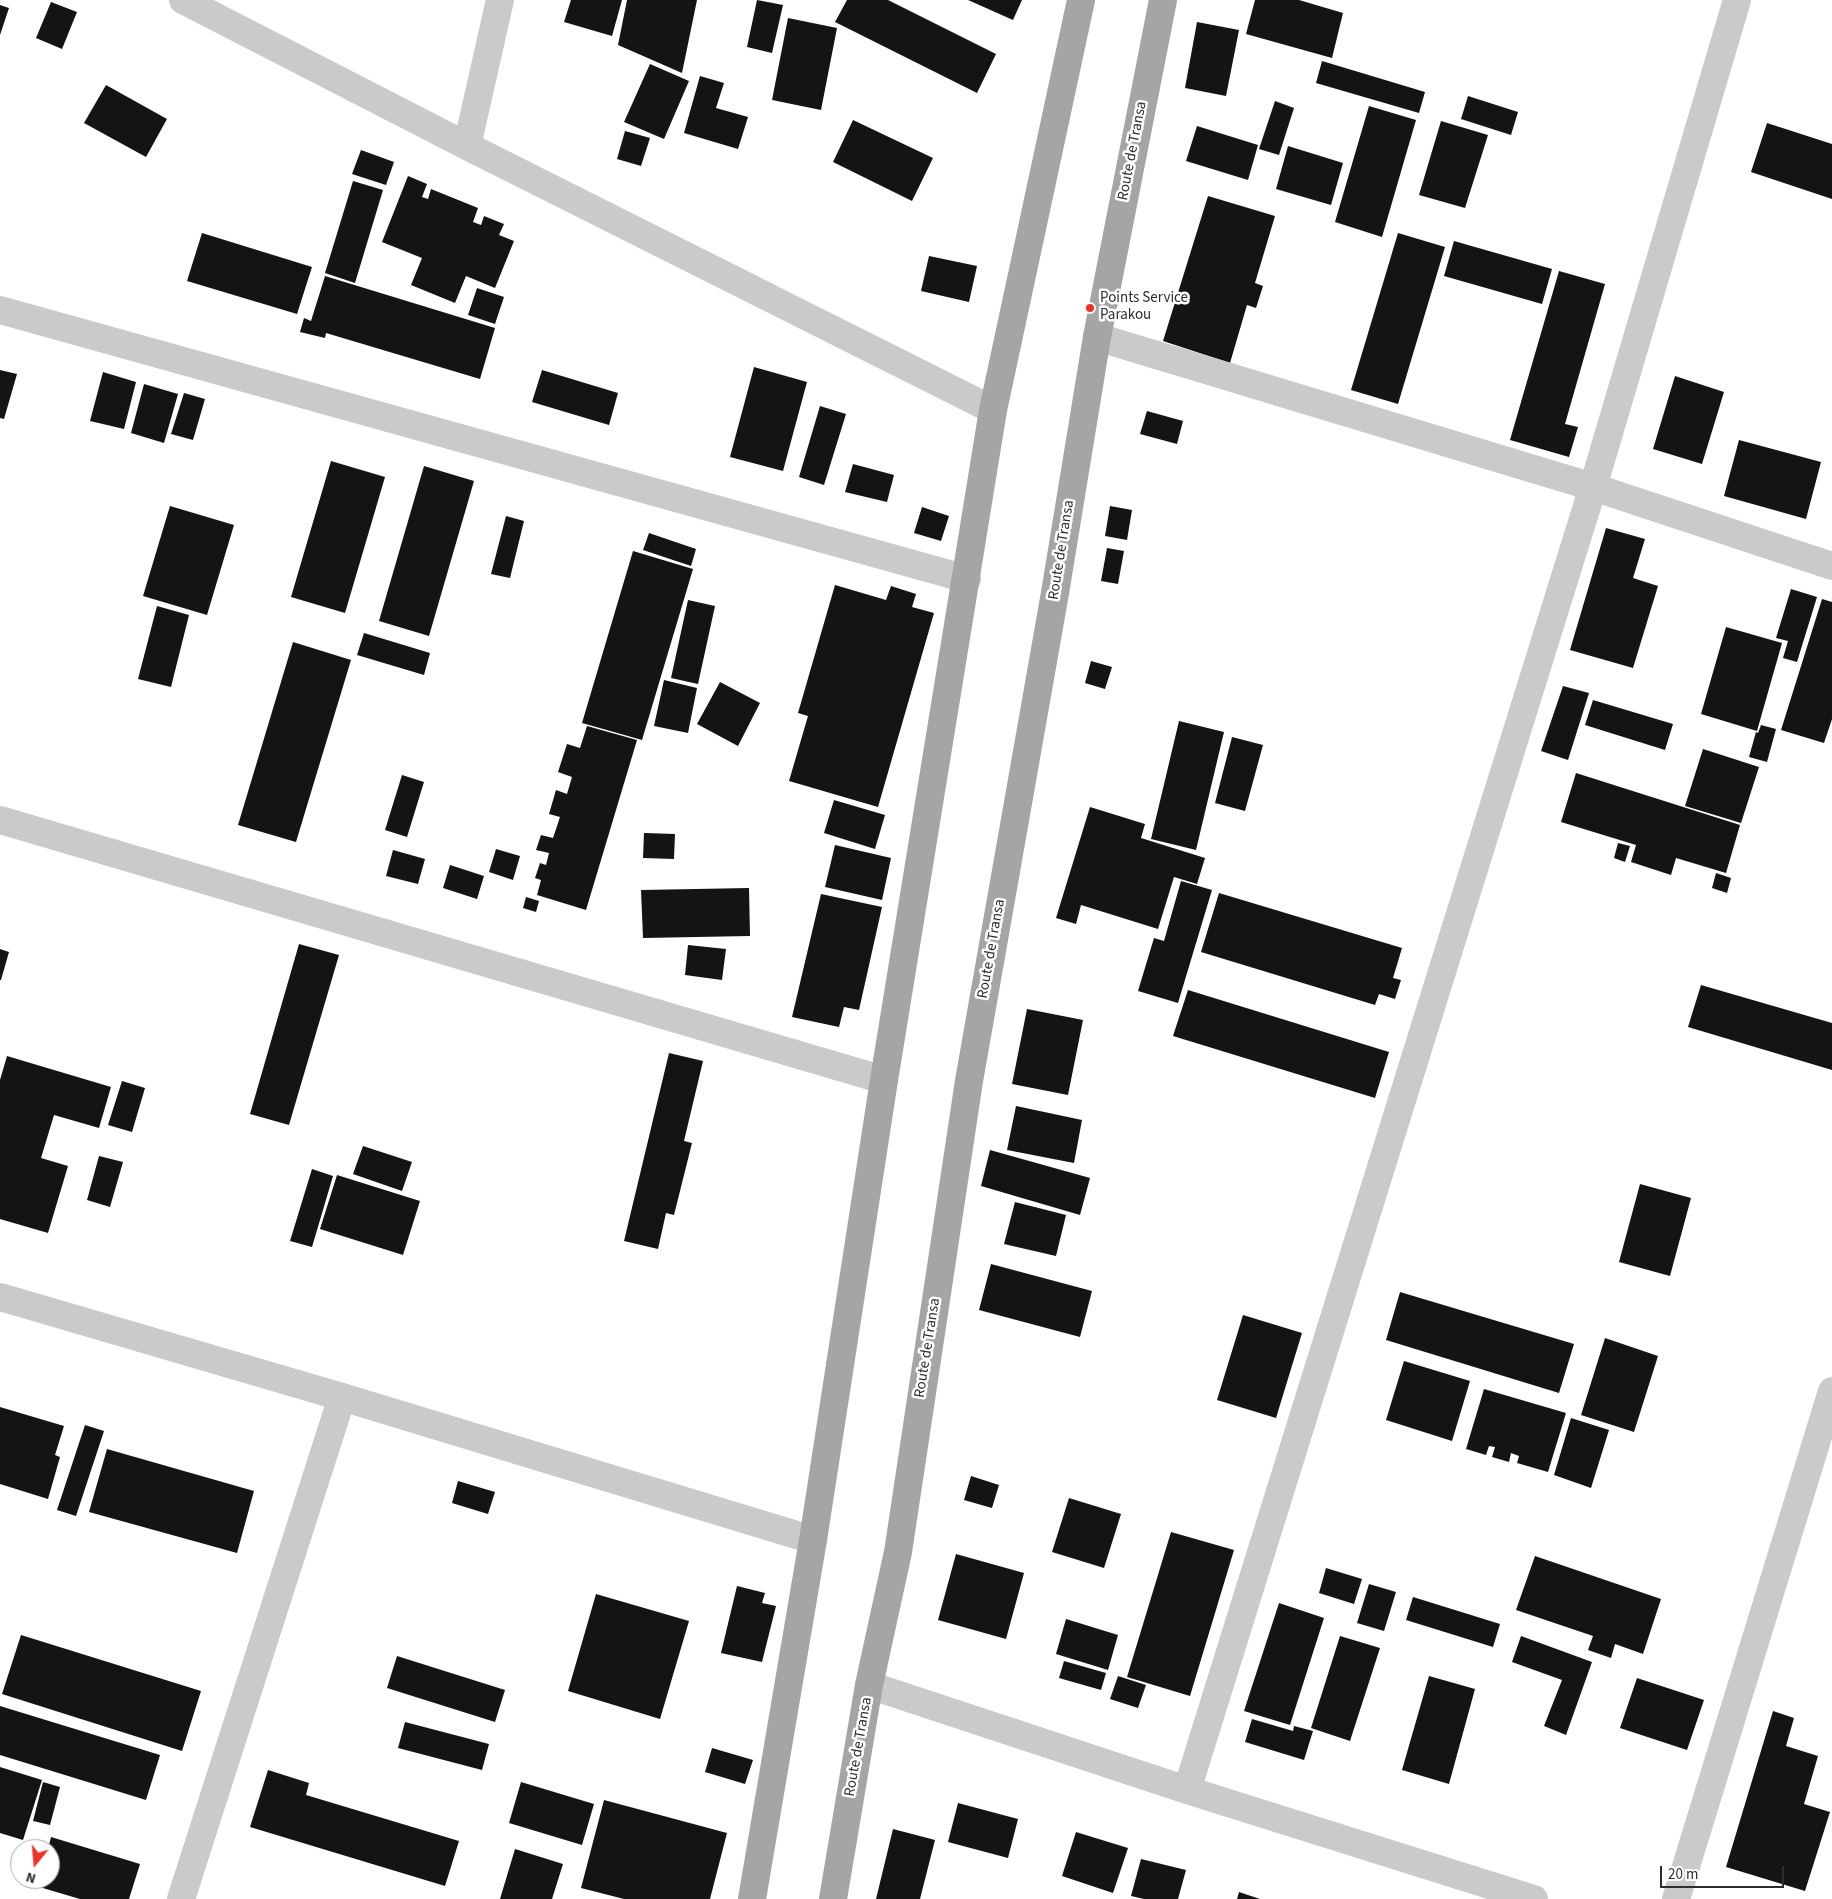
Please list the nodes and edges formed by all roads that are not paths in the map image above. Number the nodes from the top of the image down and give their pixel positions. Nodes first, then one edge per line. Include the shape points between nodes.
1 (183, 0) edge
2 (500, 0) edge
3 (1081, 0) edge
4 (1163, 0) edge
5 (1737, 0) edge
6 (467, 146) junction
7 (0, 310) edge
8 (1097, 337) junction
9 (993, 410) junction
10 (1593, 487) junction
11 (1832, 566) edge
12 (967, 579) junction
13 (0, 820) edge
14 (884, 1080) junction
15 (0, 1297) edge
16 (1832, 1391) edge
17 (342, 1397) junction
18 (813, 1540) junction
19 (869, 1685) junction
20 (1187, 1790) junction
21 (182, 1899) edge
22 (752, 1899) edge
23 (833, 1899) edge
24 (1534, 1899) edge
25 (1676, 1899) edge

1 - 6 street
2 - 6 street
3 - 9 main road
4 - 8 main road, Route de Transa
5 - 10 street
6 - 9 street
7 - 12 street
8 - 10 street
8 - 19 main road, Route de Transa via 1056,593 969,1080 898,1552
9 - 12 main road
10 - 11 street
10 - 20 street
12 - 14 main road
13 - 14 street
14 - 18 main road
15 - 17 street
16 - 25 street
17 - 18 street
17 - 21 street
18 - 22 main road
19 - 20 street
19 - 23 main road, Route de Transa
20 - 24 street

